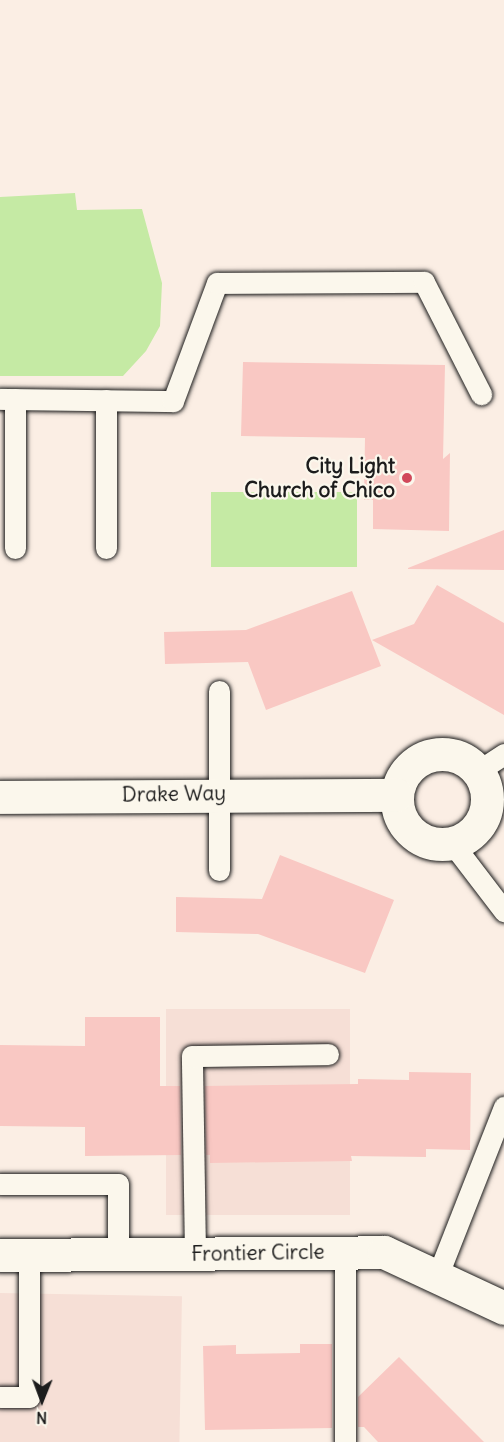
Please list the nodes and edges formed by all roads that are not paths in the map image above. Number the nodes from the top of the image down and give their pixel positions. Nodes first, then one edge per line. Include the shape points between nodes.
1 (481, 394) dead end
2 (7, 399) edge
3 (106, 400) junction
4 (15, 548) dead end
5 (106, 548) dead end
6 (219, 691) dead end
7 (491, 762) edge
8 (219, 794) junction
9 (396, 795) junction
10 (0, 797) edge
11 (452, 843) junction
12 (219, 870) dead end
13 (504, 911) edge
14 (327, 1054) dead end
15 (504, 1107) edge
16 (0, 1184) edge
17 (345, 1252) junction
18 (118, 1254) junction
19 (195, 1254) junction
20 (14, 1255) edge
21 (437, 1277) junction
22 (504, 1308) edge
23 (0, 1397) edge
24 (345, 1442) edge

1 - 3 lane via 424,282 217,283 173,401
2 - 3 lane
2 - 4 lane
3 - 5 lane
6 - 8 lane
7 - 9 street via 452,754 421,758 405,773
7 - 11 street via 485,815 466,838
8 - 9 street, Drake Way
8 - 10 street, Drake Way
8 - 12 lane
9 - 11 street via 397,809 412,833 424,841
11 - 13 lane
14 - 19 lane via 192,1056
15 - 21 lane
16 - 18 lane via 118,1184
17 - 19 street, Frontier Circle
17 - 21 street, Frontier Circle via 384,1252
17 - 24 lane
18 - 19 street, Frontier Circle
18 - 20 street, Frontier Circle
20 - 23 lane via 29,1397
21 - 22 street, Frontier Circle

